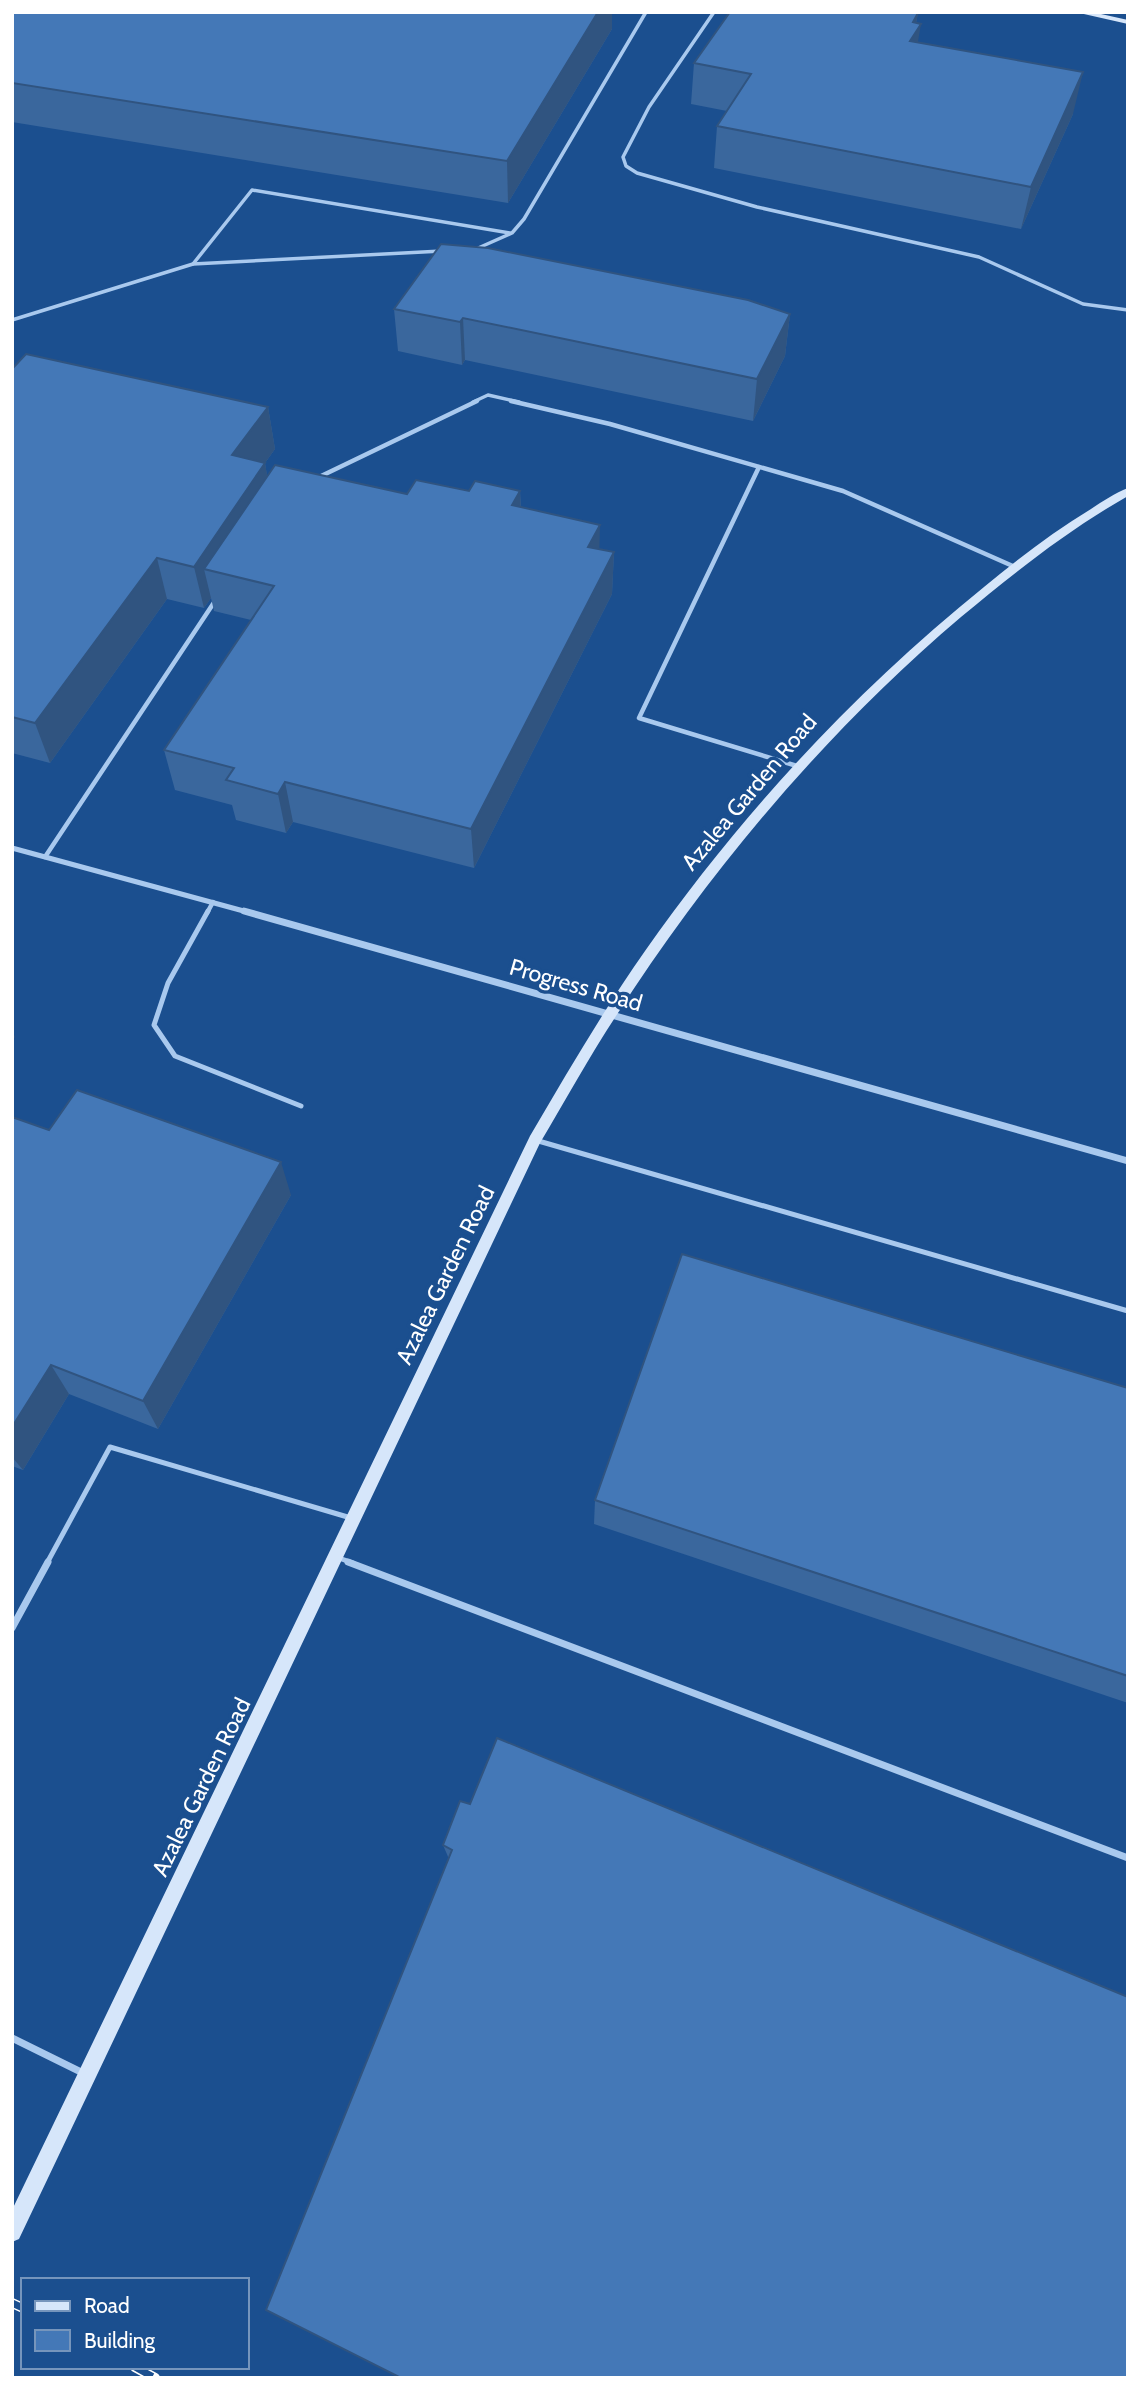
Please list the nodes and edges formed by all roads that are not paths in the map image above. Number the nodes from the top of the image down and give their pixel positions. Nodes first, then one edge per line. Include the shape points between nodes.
1 (646, 12) edge
2 (714, 12) edge
3 (1079, 12) edge
4 (1128, 22) edge
5 (512, 233) junction
6 (472, 249) edge
7 (449, 251) edge
8 (193, 264) junction
9 (1128, 310) edge
10 (12, 320) edge
11 (759, 467) junction
12 (310, 482) edge
13 (1128, 491) edge
14 (1015, 567) junction
15 (218, 596) edge
16 (797, 766) junction
17 (12, 848) edge
18 (45, 857) junction
19 (213, 902) junction
20 (610, 1013) junction
21 (301, 1107) dead end
22 (535, 1140) junction
23 (1128, 1161) edge
24 (1128, 1311) edge
25 (354, 1519) junction
26 (336, 1557) junction
27 (12, 1628) edge
28 (1128, 1858) edge
29 (12, 2038) edge
30 (88, 2075) junction
31 (12, 2232) edge

1 - 5 lane
2 - 9 lane via 649,107 623,157 626,166 758,207 979,257 1083,304
3 - 4 main road
5 - 6 lane
5 - 8 lane via 251,190
7 - 8 lane
8 - 10 lane
11 - 12 lane via 488,395
11 - 14 lane via 843,491
11 - 16 lane via 639,718
13 - 14 main road, Azalea Garden Road
14 - 16 main road, Azalea Garden Road via 924,640
15 - 18 lane
16 - 20 main road, Azalea Garden Road via 707,874
17 - 18 street, Progress Road
18 - 19 street, Progress Road
19 - 20 street, Progress Road
19 - 21 lane via 168,983 154,1025 175,1056
20 - 22 main road, Azalea Garden Road
20 - 23 street, Progress Road
22 - 24 lane
22 - 25 main road, Azalea Garden Road
25 - 26 main road, Azalea Garden Road
25 - 27 lane via 110,1447
26 - 28 lane
26 - 30 main road, Azalea Garden Road
29 - 30 lane
30 - 31 main road, Azalea Garden Road

